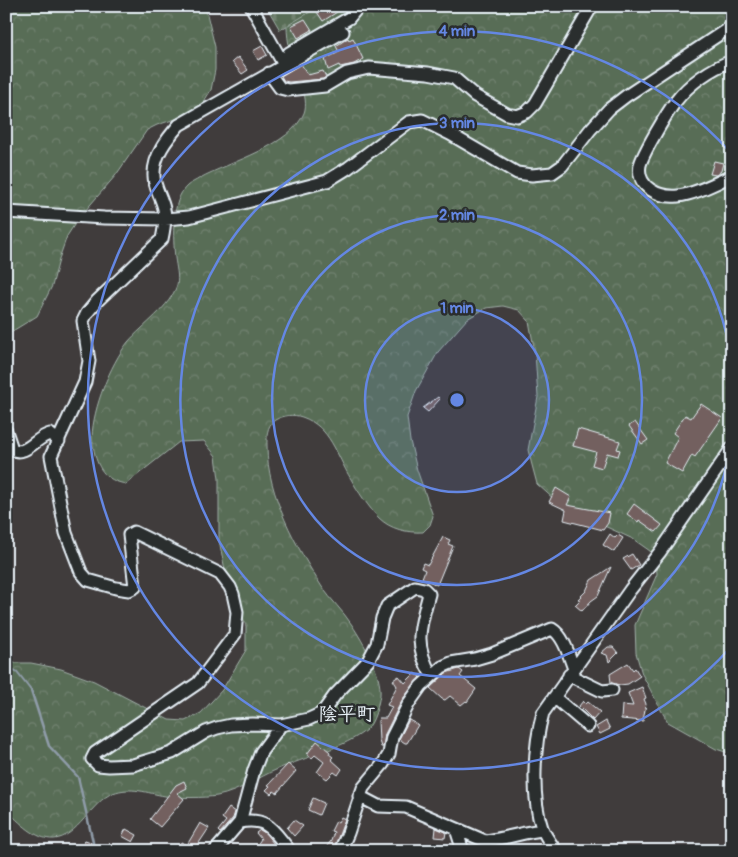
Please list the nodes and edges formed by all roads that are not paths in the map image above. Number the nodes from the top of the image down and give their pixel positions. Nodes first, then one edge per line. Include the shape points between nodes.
1 (250, 6) edge
2 (359, 6) edge
3 (592, 6) edge
4 (732, 26) edge
5 (343, 32) dead end
6 (732, 61) edge
7 (284, 65) junction
8 (269, 73) junction
9 (732, 176) edge
10 (6, 212) edge
11 (164, 219) junction
12 (6, 431) edge
13 (59, 441) junction
14 (732, 448) edge
15 (572, 672) junction
16 (432, 676) junction
17 (612, 690) dead end
18 (554, 697) junction
19 (281, 725) junction
20 (588, 726) dead end
21 (359, 796) junction
22 (240, 822) junction
23 (456, 829) junction
24 (542, 830) junction
25 (215, 851) edge
26 (290, 851) edge
27 (340, 851) edge
28 (463, 851) edge
29 (556, 851) edge

1 - 7 street
2 - 7 street via 348,18 289,53
3 - 8 street via 535,104 517,116 475,96 454,78 428,73 369,68 346,73 325,86 288,90 280,88
4 - 11 street via 610,109 562,166 552,173 517,173 422,120 409,122 327,181 189,217
5 - 7 street
6 - 9 street via 694,83 676,101 640,164 640,176 652,191 662,196 678,196
7 - 8 street
8 - 11 street via 179,125 166,139 158,154 154,176 165,210
10 - 11 street
11 - 13 street via 162,239 96,301 83,321 89,361 84,382
12 - 13 street via 12,449 17,452 50,434
13 - 19 street via 52,456 66,533 81,572 88,580 128,590 135,587 129,535 134,532 220,574 233,594 237,612 235,634 198,683 95,753 92,759 98,765 132,765 172,753 217,728
14 - 15 street
15 - 16 street via 562,639 552,629 492,654 451,663
15 - 17 street via 602,690
15 - 18 street
16 - 19 street via 420,647 419,629 429,594 415,587 386,606 377,644 368,661 322,713
16 - 21 street via 408,703 392,737 389,754
18 - 20 street
18 - 24 street via 543,712 538,730 536,808
19 - 22 street via 261,752
21 - 23 street via 378,806 406,807
21 - 27 street
22 - 25 street
22 - 26 street via 254,819 264,822
23 - 24 street via 485,841
23 - 28 street
24 - 29 street

